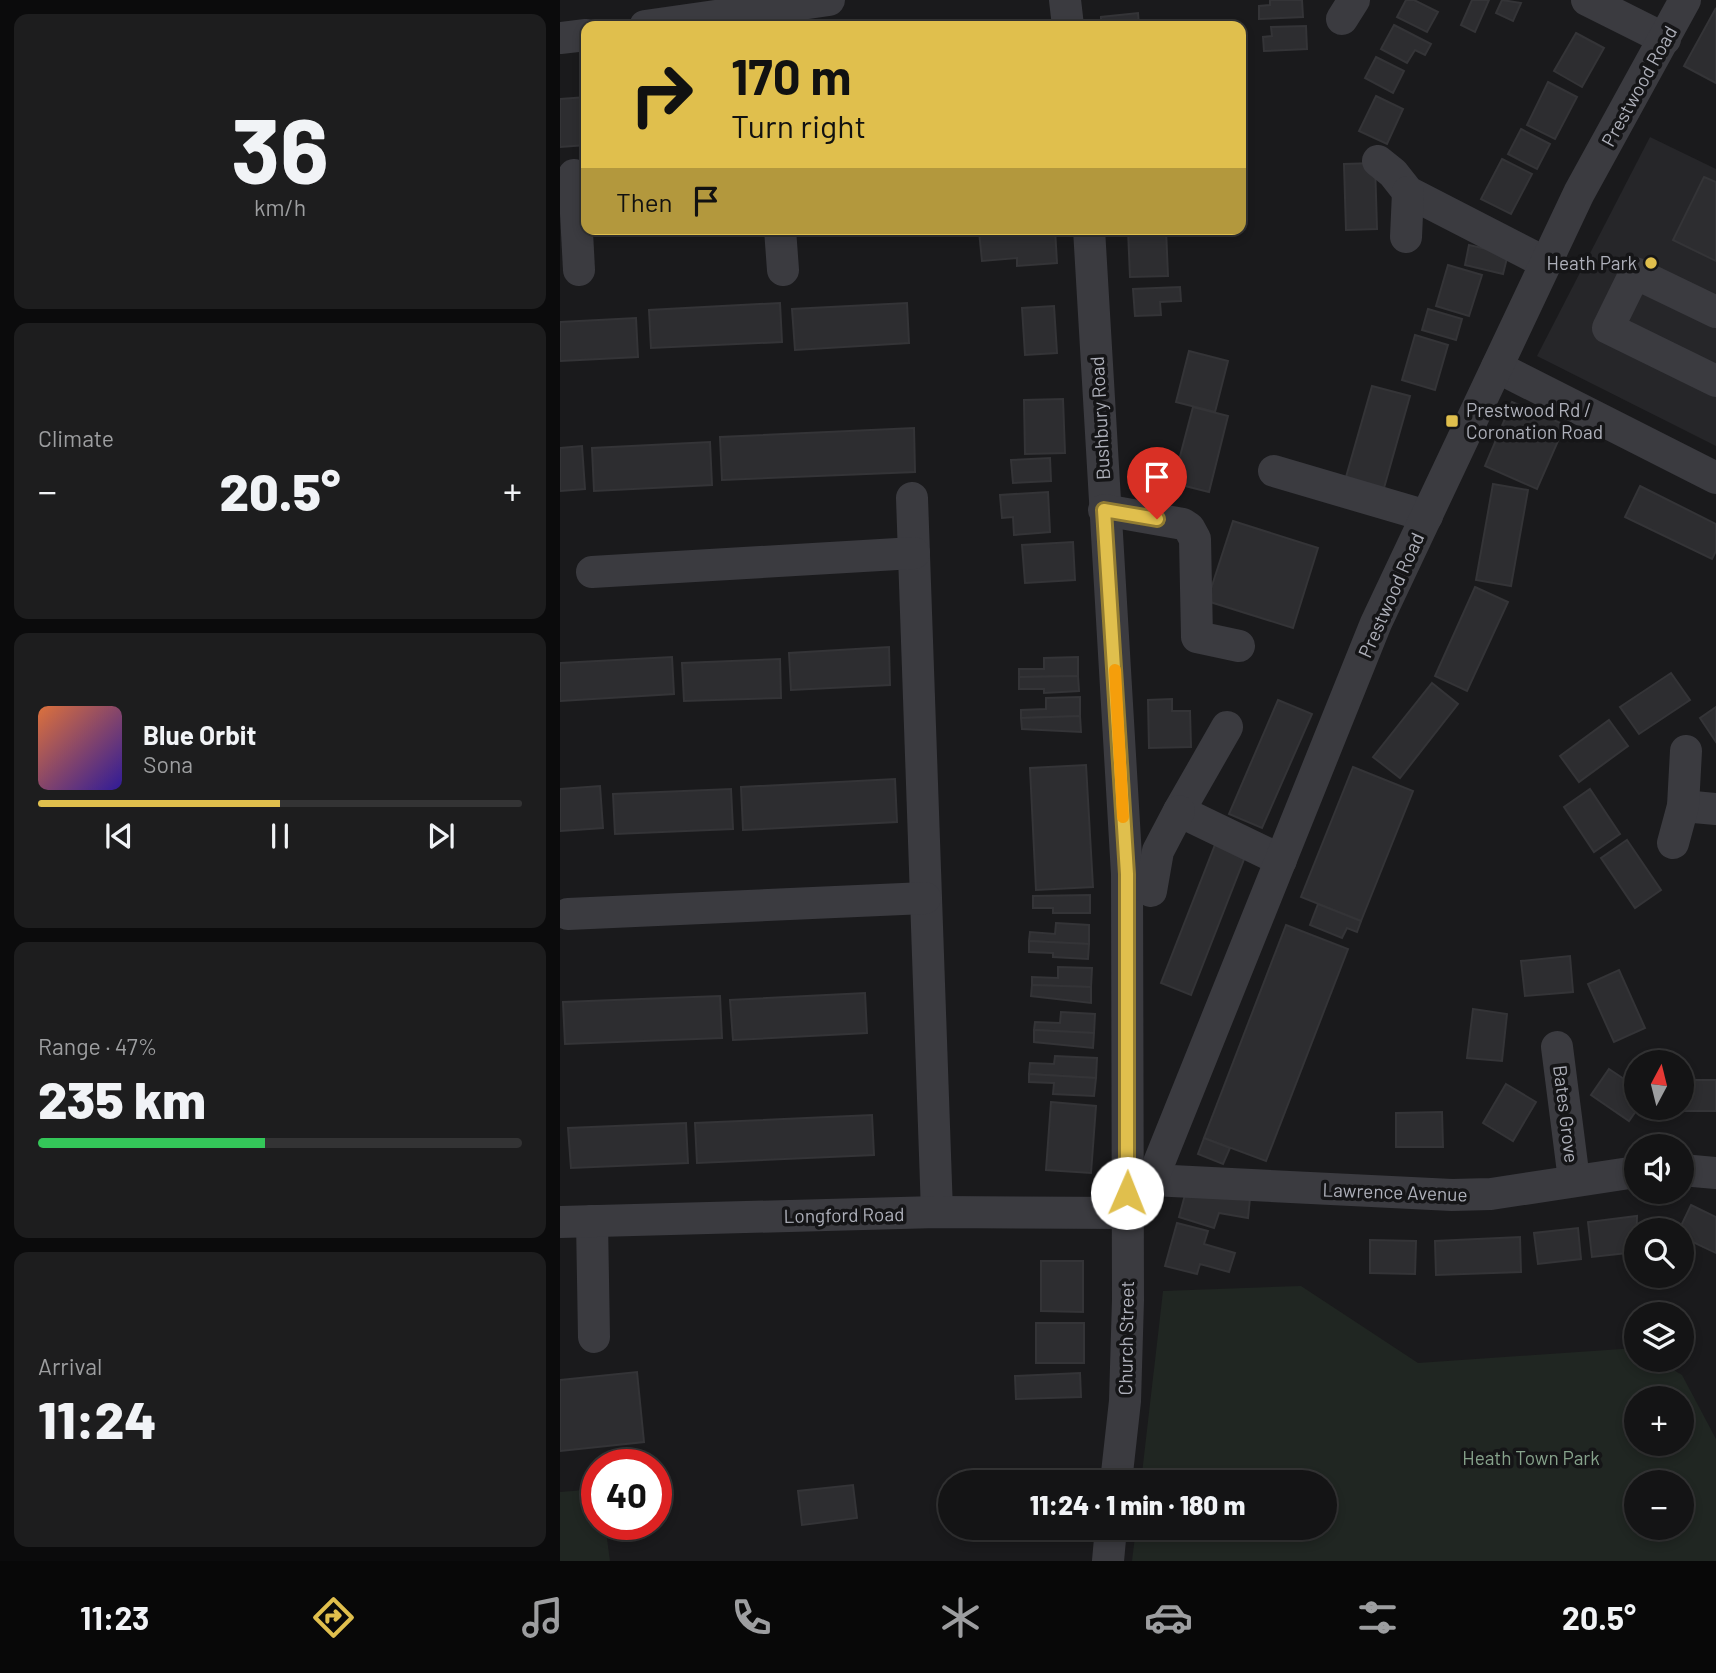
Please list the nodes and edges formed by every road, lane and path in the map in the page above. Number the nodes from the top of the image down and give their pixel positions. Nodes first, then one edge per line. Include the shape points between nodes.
1 (829, 0) edge
2 (1065, 0) edge
3 (1587, 0) edge
4 (1685, 0) edge
5 (768, 18) edge
6 (722, 21) edge
7 (1067, 21) edge
8 (581, 36) edge
9 (560, 38) edge
10 (1665, 39) junction
11 (574, 174) dead end
12 (581, 221) edge
13 (582, 235) edge
14 (780, 235) edge
15 (1089, 235) edge
16 (1406, 237) dead end
17 (1546, 263) junction
18 (579, 270) dead end
19 (783, 270) dead end
20 (1716, 312) edge
21 (1497, 366) junction
22 (1716, 382) edge
23 (1275, 471) dead end
24 (1716, 478) edge
25 (912, 498) dead end
26 (1104, 510) junction
27 (1427, 516) junction
28 (914, 553) junction
29 (592, 572) dead end
30 (1239, 646) dead end
31 (1227, 727) dead end
32 (1686, 751) dead end
33 (1683, 806) junction
34 (1716, 809) edge
35 (1179, 811) junction
36 (1673, 843) dead end
37 (1280, 860) junction
38 (1151, 891) dead end
39 (925, 898) junction
40 (568, 914) dead end
41 (1557, 1047) dead end
42 (1128, 1104) junction
43 (1179, 1111) junction
44 (1694, 1171) edge
45 (1716, 1173) edge
46 (1624, 1174) edge
47 (1574, 1180) junction
48 (1136, 1195) junction
49 (937, 1212) junction
50 (592, 1221) junction
51 (560, 1222) edge
52 (594, 1337) dead end
53 (1117, 1470) edge
54 (1110, 1540) edge
55 (1108, 1561) edge

1 - 5 street
2 - 7 street
3 - 10 street
4 - 10 street, Prestwood Road
5 - 6 street
8 - 9 street
10 - 17 street, Prestwood Road
11 - 12 street
13 - 18 street
14 - 19 street
15 - 26 street, Bushbury Road
16 - 17 street via 1397,169
17 - 21 street, Prestwood Road
20 - 22 street via 1635,273 1608,328
21 - 24 street
21 - 27 street, Prestwood Road
23 - 27 street
25 - 28 street
26 - 30 street via 1189,528 1195,539 1197,638
26 - 42 street, Bushbury Road via 1127,874
27 - 37 street, Prestwood Road via 1376,624
28 - 29 street
28 - 39 street
31 - 35 street
32 - 33 street
33 - 34 street
33 - 36 street
35 - 37 street
35 - 38 street via 1158,851
37 - 43 street, Prestwood Road
39 - 40 street
39 - 49 street
41 - 47 street, Bates Grove
42 - 43 street via 1148,1117
42 - 48 street, Bushbury Road
43 - 48 street, Prestwood Road
44 - 45 street
46 - 47 street, Lawrence Avenue
47 - 48 street, Lawrence Avenue via 1491,1194
48 - 49 street, Longford Road
48 - 53 street, Church Street
49 - 50 street, Longford Road
50 - 51 street, Longford Road
50 - 52 street
54 - 55 street

